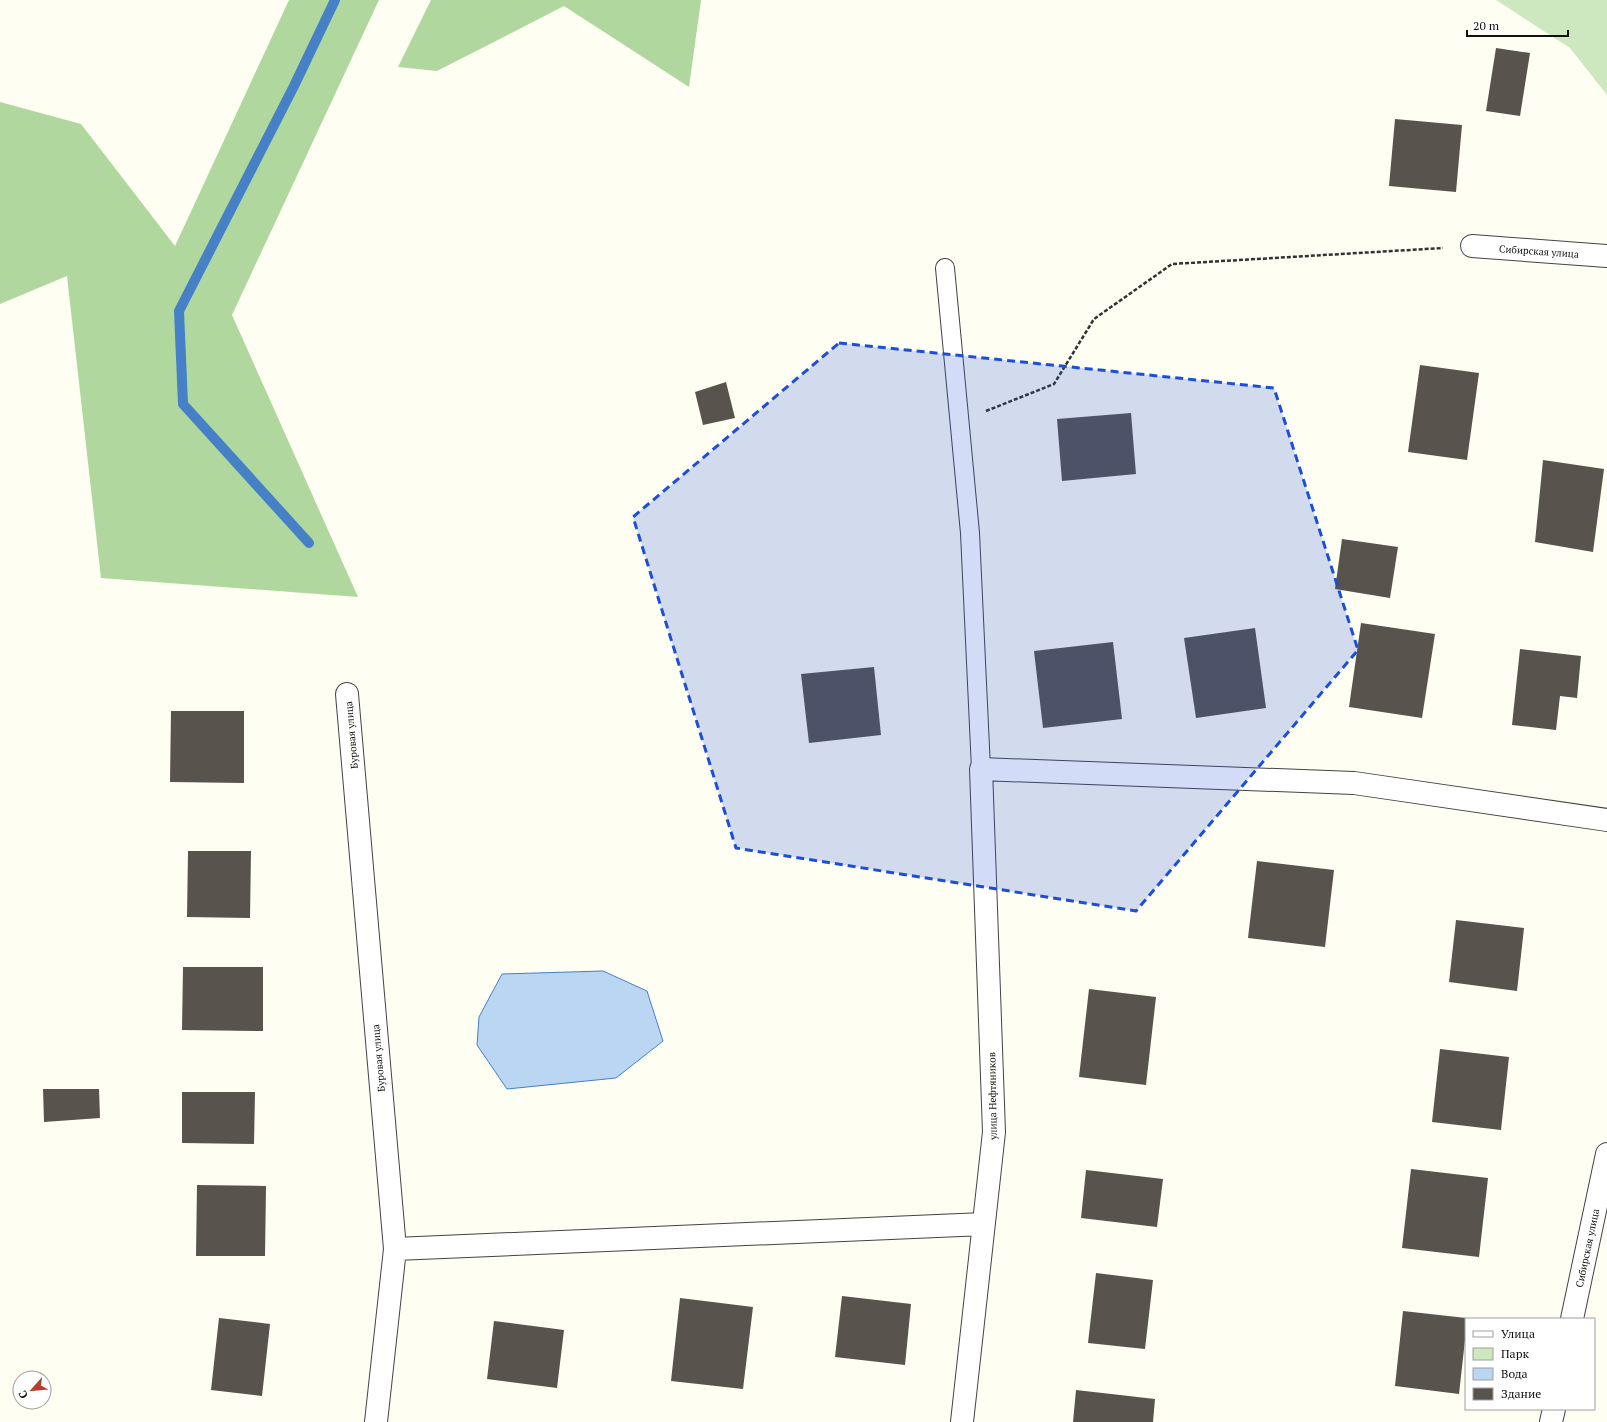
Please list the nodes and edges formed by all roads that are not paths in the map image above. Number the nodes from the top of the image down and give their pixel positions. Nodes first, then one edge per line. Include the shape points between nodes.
1 (1472, 246) road end
2 (1607, 256) edge
3 (945, 268) dead end
4 (347, 694) dead end
5 (981, 770) junction
6 (1607, 820) edge
7 (1607, 1154) edge
8 (984, 1224) junction
9 (395, 1249) junction
10 (1572, 1318) edge
11 (1554, 1410) edge
12 (376, 1422) edge
13 (962, 1422) edge
14 (1551, 1422) edge

1 - 2 street, Сибирская улица
3 - 5 lane via 970,533
4 - 9 street, Буровая улица
5 - 6 street via 1354,782
5 - 8 street, улица Нефтяников via 994,1132
7 - 10 street, Сибирская улица
8 - 9 street
8 - 13 street, улица Нефтяников
9 - 12 street, Буровая улица
11 - 14 street

